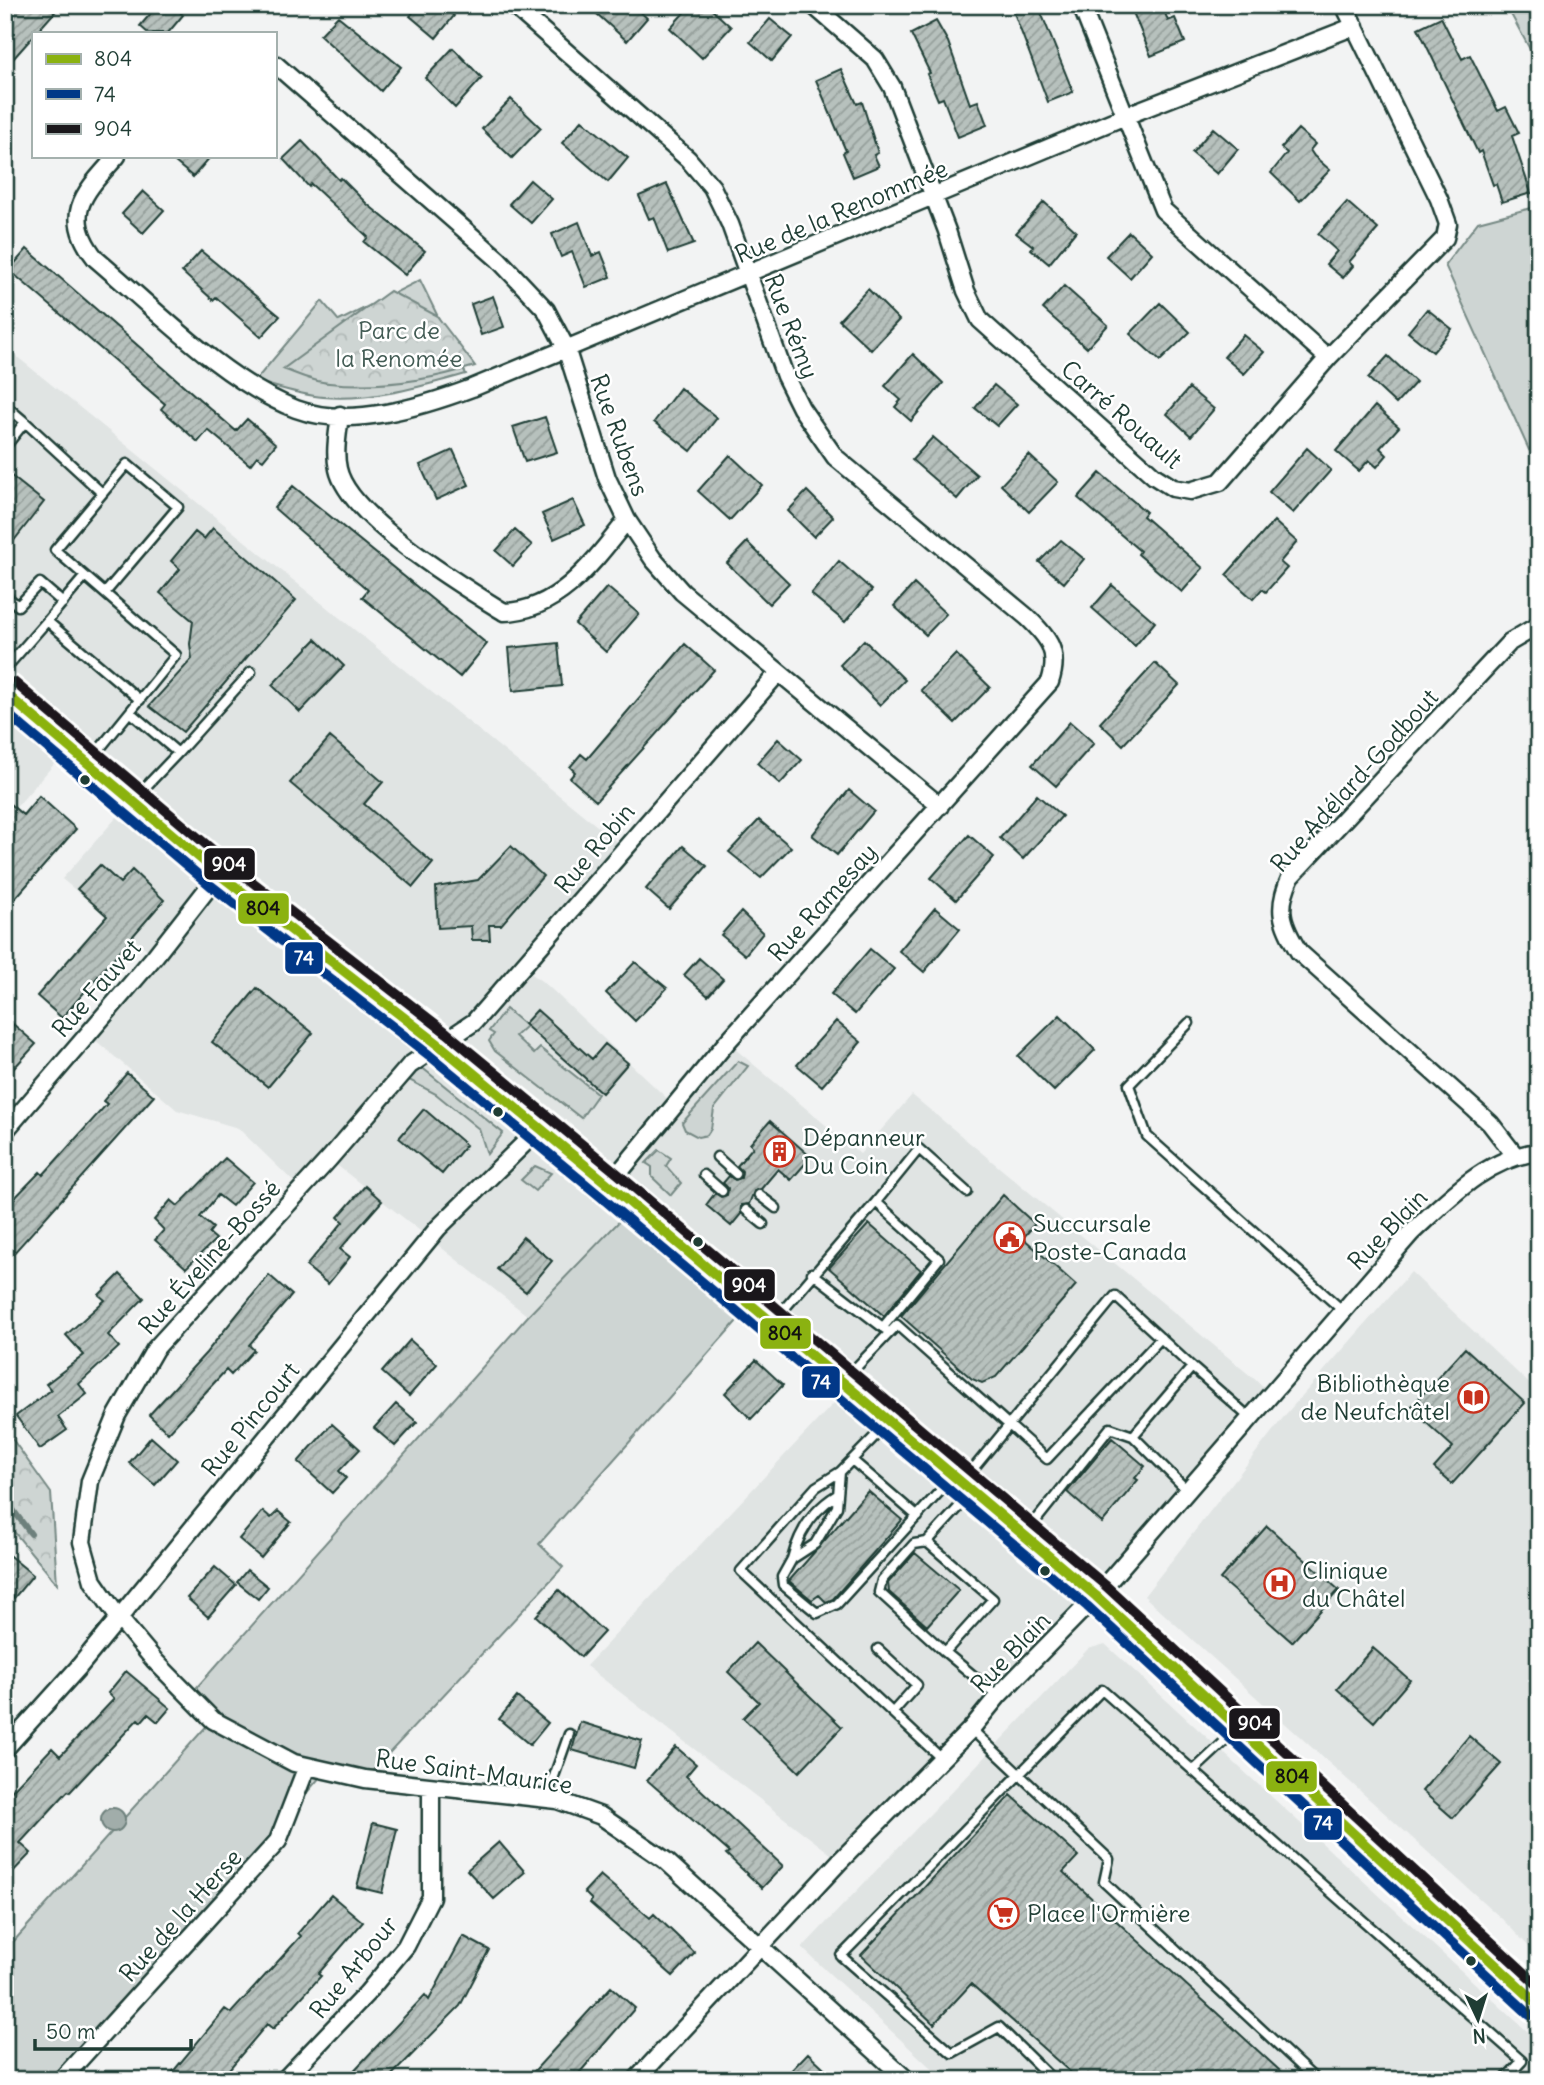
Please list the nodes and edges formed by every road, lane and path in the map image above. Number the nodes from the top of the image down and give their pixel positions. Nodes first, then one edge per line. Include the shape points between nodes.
1 (513, 5) edge
2 (813, 5) edge
3 (1081, 5) edge
4 (1343, 5) edge
5 (1354, 26) junction
6 (276, 65) edge
7 (1125, 116) junction
8 (115, 158) edge
9 (934, 197) junction
10 (748, 274) junction
11 (566, 348) junction
12 (1328, 358) junction
13 (5, 405) edge
14 (341, 415) junction
15 (25, 422) junction
16 (5, 447) edge
17 (102, 493) junction
18 (627, 520) junction
19 (85, 576) junction
20 (105, 593) junction
21 (5, 595) edge
22 (63, 603) junction
23 (47, 621) junction
24 (1539, 629) edge
25 (1052, 647) joint
26 (5, 669) edge
27 (251, 672) dead end
28 (778, 673) junction
29 (5, 693) edge
30 (139, 700) junction
31 (130, 712) junction
32 (177, 754) junction
33 (89, 762) junction
34 (133, 800) junction
35 (940, 806) junction
36 (219, 874) junction
37 (1189, 1023) dead end
38 (438, 1044) junction
39 (540, 1128) junction
40 (5, 1131) edge
41 (1539, 1152) edge
42 (1514, 1154) junction
43 (717, 1157) dead end
44 (736, 1174) dead end
45 (704, 1175) dead end
46 (609, 1185) junction
47 (722, 1191) dead end
48 (967, 1192) dead end
49 (759, 1195) dead end
50 (876, 1202) junction
51 (776, 1208) dead end
52 (746, 1210) dead end
53 (763, 1224) dead end
54 (813, 1273) junction
55 (1342, 1310) junction
56 (773, 1322) junction
57 (886, 1329) junction
58 (1161, 1338) junction
59 (1192, 1367) junction
60 (843, 1381) junction
61 (1250, 1417) junction
62 (890, 1421) junction
63 (1009, 1425) junction
64 (1133, 1436) junction
65 (852, 1460) junction
66 (840, 1472) junction
67 (963, 1483) junction
68 (1187, 1490) junction
69 (838, 1495) junction
70 (918, 1517) junction
71 (1024, 1535) junction
72 (927, 1542) junction
73 (792, 1559) junction
74 (1096, 1596) junction
75 (118, 1617) junction
76 (878, 1649) dead end
77 (945, 1653) junction
78 (998, 1696) junction
79 (893, 1712) junction
80 (1239, 1728) junction
81 (971, 1729) junction
82 (569, 1734) dead end
83 (5, 1749) edge
84 (942, 1759) junction
85 (307, 1766) junction
86 (1193, 1771) junction
87 (1017, 1773) junction
88 (432, 1788) junction
89 (546, 1799) junction
90 (760, 1946) junction
91 (1539, 2005) edge
92 (1042, 2076) edge
93 (61, 2080) edge
94 (284, 2080) edge
95 (636, 2080) edge
96 (907, 2080) edge
97 (1053, 2080) edge
98 (1316, 2080) edge
99 (1504, 2080) edge

1 - 10 street, Rue Rémy via 688,159 712,187
2 - 9 street, Carré Rouault via 875,59 892,87
3 - 7 street
4 - 5 street
5 - 7 street, Rue de la Renommée
5 - 12 street, Carré Rouault via 1448,224 1445,237
6 - 11 street, Rue Rubens via 498,259 546,310
7 - 9 street, Rue de la Renommée
7 - 12 street via 1163,211
8 - 14 street via 83,194 81,203 78,223 82,241 96,259 229,371 298,410
9 - 10 street, Rue de la Renommée
9 - 12 street, Carré Rouault via 956,266 980,320 1173,488 1190,491 1220,481
10 - 11 street, Rue de la Renommée
10 - 25 street, Rue Rémy via 790,387 835,457 1027,617
11 - 14 street, Rue de la Renommée via 425,406
11 - 18 street, Rue Rubens via 607,478
13 - 15 lane
14 - 18 street via 338,470 347,492 382,528 504,612 545,604 592,563
15 - 16 lane
15 - 17 lane
17 - 19 lane via 55,550
17 - 20 lane via 127,464 178,507
18 - 28 street, Rue Rubens via 682,592
19 - 20 lane
19 - 22 lane
20 - 30 lane via 176,655
21 - 22 lane via 18,606 40,583
22 - 23 lane
23 - 26 lane
23 - 30 lane
24 - 42 street, Rue Adélard-Godbout via 1510,642 1291,876 1282,896 1281,916 1299,952 1490,1123
25 - 35 street, Rue Ramesay via 1056,665 1050,682
27 - 32 lane
28 - 35 street, Rue Rubens
28 - 38 street, Rue Robin via 474,1022
29 - 33 main road
30 - 31 lane
31 - 32 lane
31 - 33 lane
32 - 34 lane
33 - 34 main road
34 - 36 main road
35 - 46 street, Rue Ramesay via 727,1042
36 - 38 main road
36 - 40 street, Rue Fauvet
37 - 55 lane via 1129,1085 1147,1136
38 - 39 main road
38 - 75 street, Rue Éveline-Bossé via 410,1065 155,1349 117,1415 90,1481 82,1542 93,1581
39 - 46 main road
39 - 75 street, Rue Pincourt via 433,1234
41 - 42 street, Rue Blain
42 - 55 street, Rue Blain via 1468,1181 1411,1233
43 - 44 lane
45 - 47 lane
46 - 56 main road
48 - 50 lane via 919,1149
49 - 51 lane
50 - 54 lane
50 - 57 lane via 940,1259
52 - 53 lane
54 - 56 lane
54 - 57 lane
55 - 61 street, Rue Blain
56 - 60 main road
57 - 60 lane
57 - 63 lane via 897,1325
58 - 59 lane
58 - 63 lane via 1047,1460
58 - 63 lane via 1115,1296
59 - 61 lane
59 - 64 lane
60 - 62 main road
61 - 68 street, Rue Blain
62 - 65 lane
62 - 67 main road
63 - 67 lane
64 - 68 lane
64 - 71 lane via 1110,1428
65 - 66 lane
65 - 70 lane
66 - 69 lane
66 - 79 lane via 817,1487 741,1571
67 - 70 lane
67 - 71 main road
67 - 72 lane
68 - 74 street, Rue Blain
69 - 73 lane via 805,1526
69 - 73 lane via 837,1507 815,1544
70 - 73 lane via 837,1604 817,1613 783,1585 782,1577
71 - 74 main road
72 - 77 lane via 993,1599
72 - 77 lane via 914,1544 882,1580 879,1592
74 - 78 street, Rue Blain
74 - 80 main road
75 - 83 street, Rue Pincourt
75 - 85 street, Rue Saint-Maurice via 213,1720
76 - 79 lane via 917,1685
77 - 78 lane
78 - 81 street, Rue Blain
79 - 84 lane
80 - 86 lane
80 - 91 main road
81 - 84 street, Rue Blain
81 - 87 lane
82 - 89 lane
84 - 90 street, Rue Blain
85 - 88 street, Rue Saint-Maurice
85 - 93 street, Rue de la Herse via 278,1841
86 - 87 lane via 1102,1690
86 - 99 lane via 1522,2061
87 - 92 lane via 841,1956 952,2053 999,2027
87 - 98 lane via 1109,1859 1104,1882
88 - 89 street, Rue Saint-Maurice
88 - 94 street, Rue Arbour via 431,1897 425,1909 406,1946
89 - 90 street, Rue Saint-Maurice via 601,1816 666,1860
90 - 95 street, Rue Blain
90 - 96 street, Rue Saint-Maurice
92 - 97 lane

